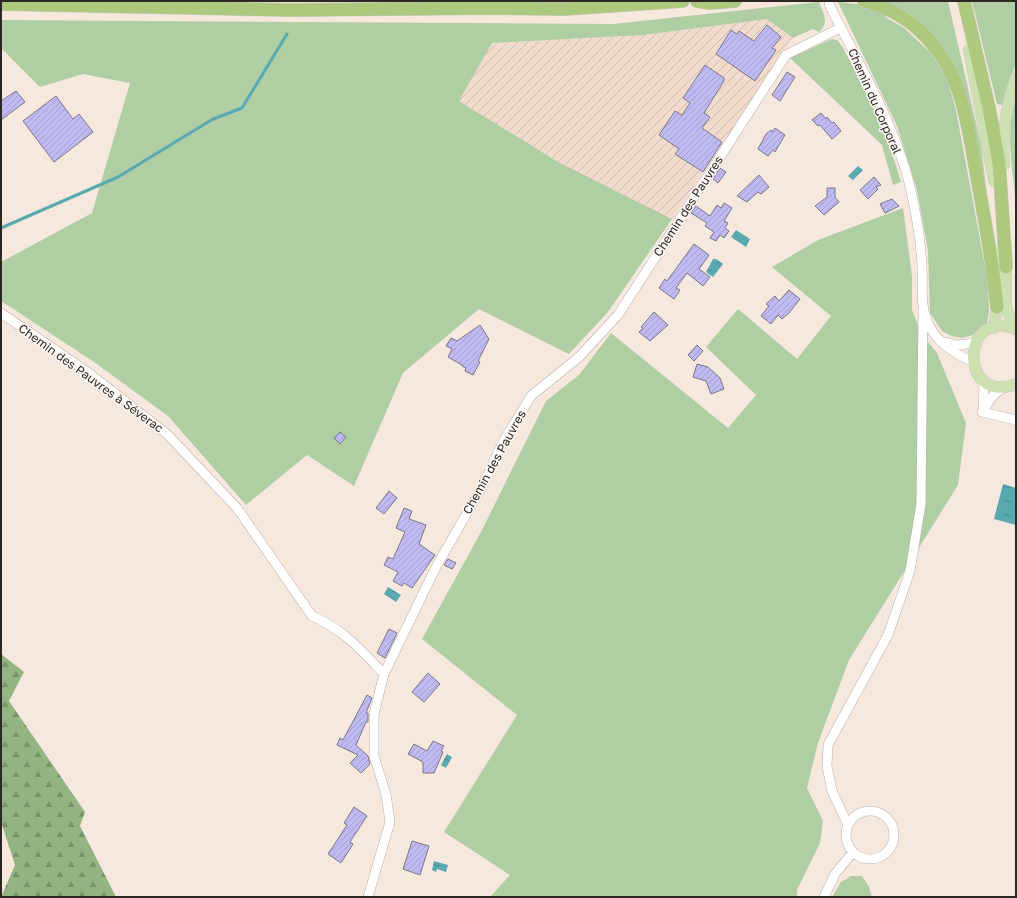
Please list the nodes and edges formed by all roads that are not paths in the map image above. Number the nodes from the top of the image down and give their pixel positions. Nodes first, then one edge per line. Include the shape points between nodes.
1 (683, 1) edge
2 (697, 1) edge
3 (735, 1) edge
4 (864, 1) edge
5 (957, 1) edge
6 (964, 1) edge
7 (1, 4) edge
8 (829, 4) dead end
9 (840, 28) junction
10 (1016, 78) edge
11 (1006, 267) junction
12 (997, 306) junction
13 (923, 308) junction
14 (1, 313) edge
15 (994, 328) junction
16 (1016, 329) edge
17 (940, 340) junction
18 (976, 343) junction
19 (973, 362) junction
20 (982, 379) junction
21 (1011, 386) edge
22 (982, 412) junction
23 (1016, 420) edge
24 (384, 674) junction
25 (836, 799) junction
26 (856, 815) junction
27 (848, 825) junction
28 (853, 852) junction
29 (368, 897) edge
30 (824, 897) edge

1 - 7 highway via 564,9 290,10
2 - 3 highway
4 - 12 highway via 896,14 913,25 934,44 952,73 964,106 992,257
5 - 12 main road via 993,167 1000,264
6 - 11 highway via 982,73 999,163
8 - 9 street, Chemin du Corporal
9 - 13 street, Chemin du Corporal via 893,135 909,185 920,244
9 - 24 street, Chemin des Pauvres via 786,55 618,315 579,357 531,396 504,440 482,487 436,566
10 - 11 main road via 1006,109 1002,139 1007,206
11 - 16 main road via 1006,308
12 - 15 main road
13 - 17 street, Chemin du Corporal via 927,321
13 - 25 street via 921,504 910,571 888,635 828,745 827,766
14 - 24 street, Chemin des Pauvres à Séverac via 89,373 167,434 237,508 312,616 329,623 352,641
15 - 16 main road via 1005,326
15 - 18 main road via 983,334
17 - 18 street via 957,344
17 - 19 street, Chemin du Corporal via 954,354
18 - 19 main road
19 - 20 main road via 976,372
20 - 21 main road via 991,385
20 - 22 street
21 - 22 street via 996,391
22 - 23 street
24 - 29 street, Chemin des Pauvres via 374,714 374,756 386,794 390,822
25 - 26 street
25 - 27 street
26 - 27 street
26 - 28 street via 870,810 883,814 892,824 895,836 891,847 878,858 864,858
27 - 28 street via 846,836
28 - 30 street via 835,874

